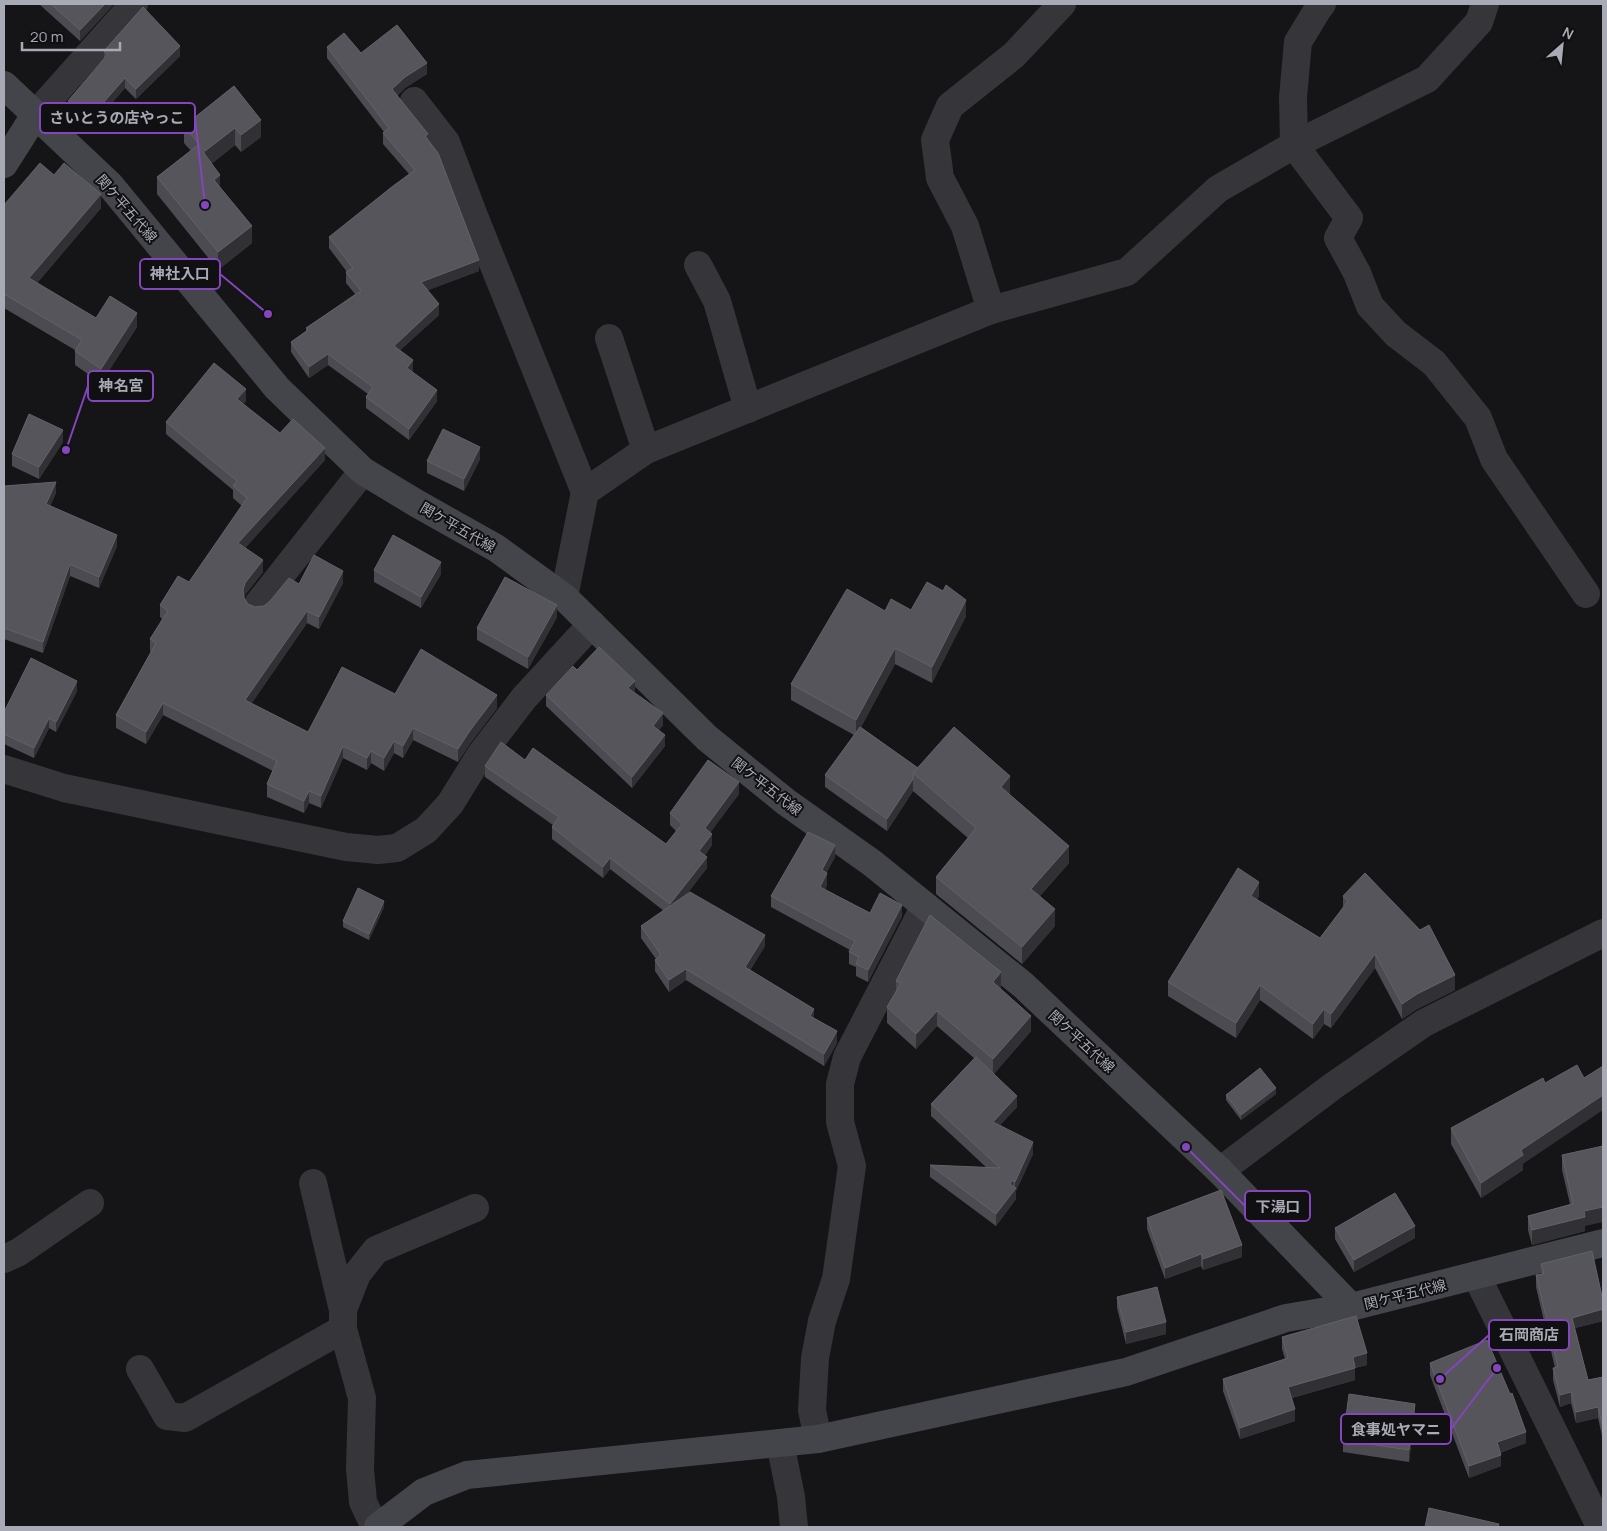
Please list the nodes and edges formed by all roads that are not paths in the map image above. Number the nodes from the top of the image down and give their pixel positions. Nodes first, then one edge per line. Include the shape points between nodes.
1 (134, 4) edge
2 (1062, 4) edge
3 (1322, 4) edge
4 (1485, 4) edge
5 (4, 85) edge
6 (414, 101) dead end
7 (35, 116) junction
8 (1294, 145) junction
9 (4, 164) edge
10 (698, 264) dead end
11 (991, 310) junction
12 (608, 338) dead end
13 (748, 409) junction
14 (646, 450) junction
15 (363, 471) junction
16 (585, 492) junction
17 (1586, 594) dead end
18 (564, 597) junction
19 (258, 604) dead end
20 (592, 624) junction
21 (4, 769) edge
22 (925, 906) junction
23 (1603, 932) edge
24 (1220, 1171) junction
25 (313, 1183) dead end
26 (90, 1203) dead end
27 (475, 1208) dead end
28 (1603, 1243) edge
29 (4, 1259) edge
30 (1476, 1275) junction
31 (1351, 1307) junction
32 (343, 1320) junction
33 (140, 1370) dead end
34 (818, 1439) junction
35 (780, 1443) junction
36 (377, 1527) edge
37 (794, 1527) edge
38 (1599, 1527) edge

1 - 7 street
2 - 11 street via 1014,55 950,106 935,140 940,178 965,226
3 - 8 street via 1298,42 1293,97
4 - 8 street via 1479,22 1427,79
5 - 7 main road, 関ケ平五代線
6 - 16 street via 446,142
7 - 9 main road
7 - 15 main road, 関ケ平五代線 via 110,186 276,388
8 - 11 street via 1218,189 1127,272
8 - 17 street via 1349,218 1338,238 1370,306 1396,334 1434,363 1478,418 1494,459
10 - 13 street via 717,300
11 - 13 street
12 - 14 street
13 - 14 street
14 - 16 street
15 - 18 main road, 関ケ平五代線 via 496,548
15 - 19 street
16 - 18 street
18 - 20 main road, 関ケ平五代線
20 - 21 street via 524,698 481,754 450,804 426,830 397,848 346,847 64,788
20 - 22 main road, 関ケ平五代線 via 707,738
22 - 24 main road, 関ケ平五代線 via 1022,985
22 - 34 street via 848,1057 840,1084 840,1122 852,1166 836,1279 822,1321 815,1358 812,1410
23 - 24 street via 1424,1023
24 - 31 main road, 関ケ平五代線
25 - 32 street
26 - 29 street
27 - 32 street via 376,1250 357,1274
28 - 30 main road, 関ケ平五代線
30 - 31 main road, 関ケ平五代線
30 - 38 street
31 - 34 main road via 1286,1318 1126,1372
32 - 33 street via 185,1418 167,1416
32 - 36 street via 362,1398 360,1468 363,1502
34 - 35 main road
35 - 36 main road via 467,1475 424,1492
35 - 37 street

